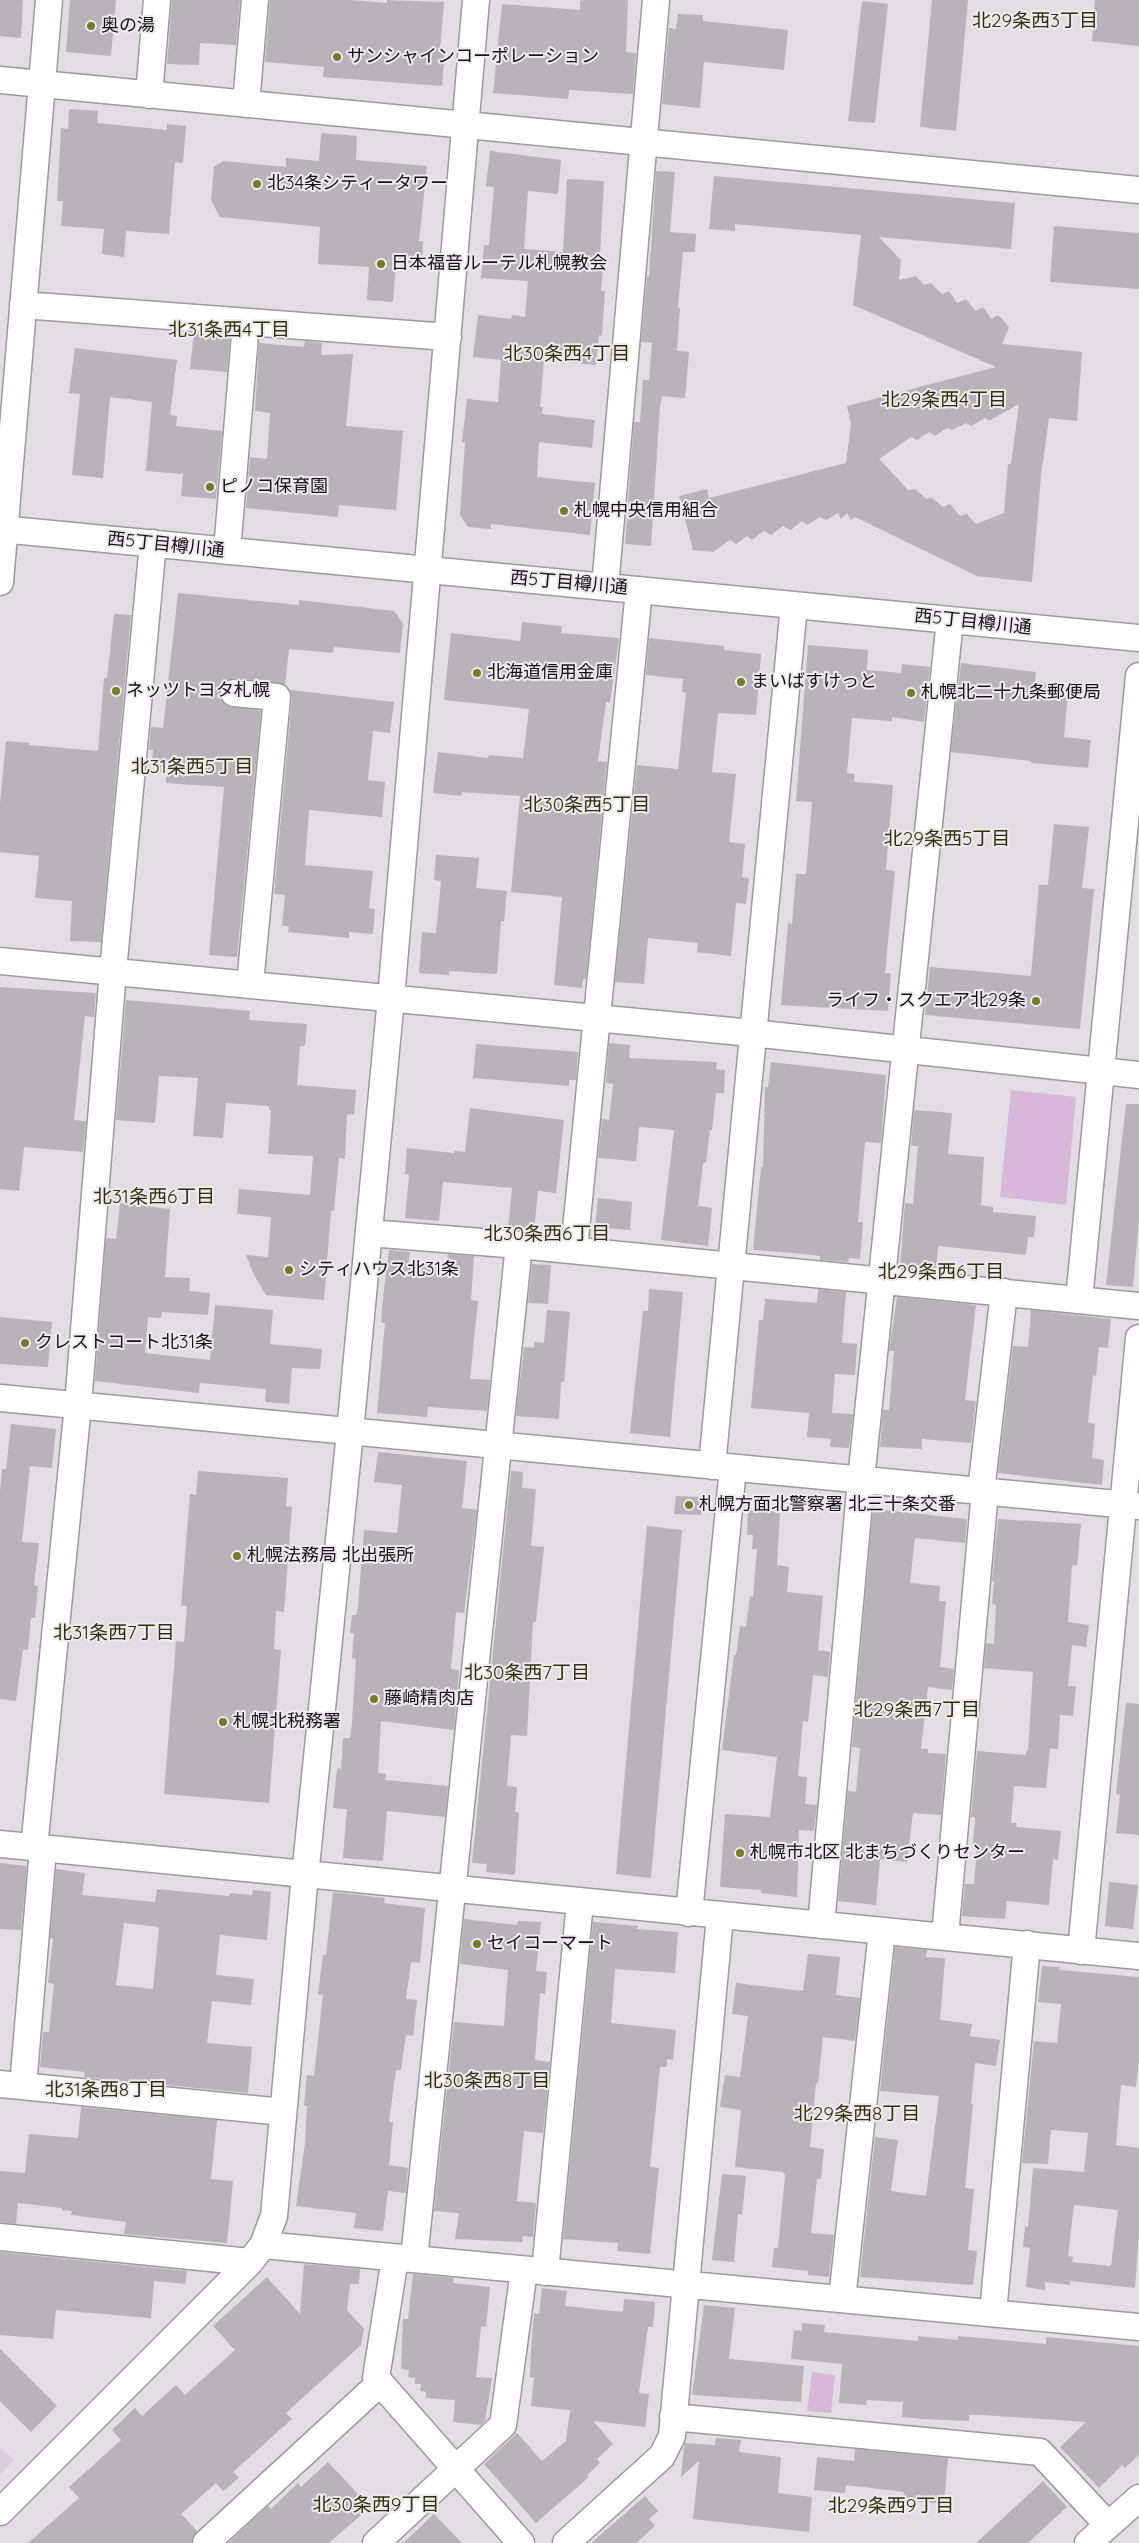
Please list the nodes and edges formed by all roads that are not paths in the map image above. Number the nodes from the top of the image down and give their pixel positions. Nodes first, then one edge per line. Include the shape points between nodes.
1 (49, 0) edge
2 (157, 0) edge
3 (255, 0) edge
4 (476, 0) edge
5 (656, 0) edge
6 (0, 80) edge
7 (42, 84) junction
8 (148, 95) junction
9 (246, 104) junction
10 (466, 126) junction
11 (643, 143) junction
12 (1139, 190) edge
13 (23, 305) junction
14 (246, 323) junction
15 (448, 337) junction
16 (2, 529) edge
17 (153, 544) junction
18 (227, 551) junction
19 (428, 570) junction
20 (0, 582) edge
21 (605, 587) junction
22 (639, 590) junction
23 (794, 604) junction
24 (950, 620) junction
25 (1139, 638) edge
26 (1139, 676) edge
27 (234, 693) dead end
28 (0, 961) edge
29 (113, 971) junction
30 (250, 984) junction
31 (391, 998) junction
32 (596, 1018) junction
33 (752, 1033) junction
34 (906, 1049) junction
35 (1100, 1070) junction
36 (1139, 1074) edge
37 (369, 1233) junction
38 (519, 1245) junction
39 (574, 1250) junction
40 (730, 1266) junction
41 (882, 1281) junction
42 (1004, 1292) junction
43 (1079, 1300) junction
44 (1139, 1306) edge
45 (1139, 1338) edge
46 (0, 1398) edge
47 (78, 1405) junction
48 (350, 1432) junction
49 (497, 1446) junction
50 (722, 1467) junction
51 (861, 1480) junction
52 (983, 1491) junction
53 (1131, 1505) edge
54 (0, 1844) edge
55 (39, 1848) junction
56 (305, 1875) junction
57 (452, 1890) junction
58 (580, 1902) junction
59 (689, 1913) junction
60 (720, 1916) junction
61 (821, 1925) junction
62 (882, 1931) junction
63 (945, 1936) junction
64 (1027, 1944) junction
65 (1081, 1951) junction
66 (1139, 1956) edge
67 (12, 2085) edge
68 (283, 2112) junction
69 (0, 2237) edge
70 (257, 2253) junction
71 (404, 2258) junction
72 (534, 2271) junction
73 (685, 2285) junction
74 (842, 2300) junction
75 (993, 2313) junction
76 (1139, 2327) edge
77 (380, 2383) junction
78 (673, 2417) junction
79 (456, 2471) junction
80 (0, 2512) edge
81 (1128, 2515) edge
82 (206, 2543) edge
83 (376, 2543) edge
84 (521, 2543) edge
85 (566, 2543) edge
86 (1088, 2543) edge

1 - 7 street
2 - 8 street
3 - 9 street
4 - 10 street
5 - 11 street
6 - 7 street
7 - 8 street
7 - 13 street
8 - 9 street
9 - 10 street
10 - 11 street
10 - 15 street
11 - 12 street
11 - 21 street
13 - 14 street
13 - 16 street
14 - 15 street
14 - 18 street
15 - 19 street
16 - 17 street, 西5丁目樽川通
16 - 20 street
17 - 18 street, 西5丁目樽川通
17 - 29 street
18 - 19 street, 西5丁目樽川通
19 - 21 street, 西5丁目樽川通
19 - 31 street
21 - 22 street, 西5丁目樽川通
22 - 23 street, 西5丁目樽川通
22 - 32 street
23 - 24 street, 西5丁目樽川通
23 - 33 street
24 - 25 street, 西5丁目樽川通
24 - 34 street
26 - 35 street
27 - 30 street via 277,697
28 - 29 street
29 - 30 street
29 - 47 street
30 - 31 street
31 - 32 street
31 - 37 street
32 - 33 street
32 - 39 street
33 - 34 street
33 - 40 street
34 - 35 street
34 - 41 street
35 - 36 street
35 - 43 street
37 - 38 street
37 - 48 street
38 - 39 street
38 - 49 street
39 - 40 street
40 - 41 street
40 - 50 street
41 - 42 street
41 - 51 street
42 - 43 street
42 - 52 street
43 - 44 street
45 - 53 street
46 - 47 street
47 - 48 street
47 - 55 street
48 - 49 street
48 - 56 street
49 - 50 street
49 - 57 street
50 - 51 street
50 - 59 street
51 - 52 street
51 - 61 street
52 - 53 street
52 - 63 street
53 - 65 street
54 - 55 street
55 - 56 street
55 - 67 street
56 - 57 street
56 - 68 street
57 - 58 street
57 - 71 street
58 - 59 street
58 - 72 street
59 - 60 street
60 - 61 street
60 - 73 street
61 - 62 street
62 - 63 street
62 - 74 street
63 - 64 street
64 - 65 street
64 - 75 street
65 - 66 street
67 - 68 street
68 - 70 street via 274,2216
69 - 70 street
70 - 71 street
70 - 80 street
71 - 72 street
71 - 77 street via 376,2378
72 - 73 street
72 - 79 street via 503,2425
73 - 74 street
73 - 78 street
74 - 75 street
75 - 76 street
77 - 79 street
77 - 82 street
78 - 81 street via 1040,2452
78 - 85 street via 672,2436 662,2456
79 - 83 street
79 - 84 street
81 - 86 street

